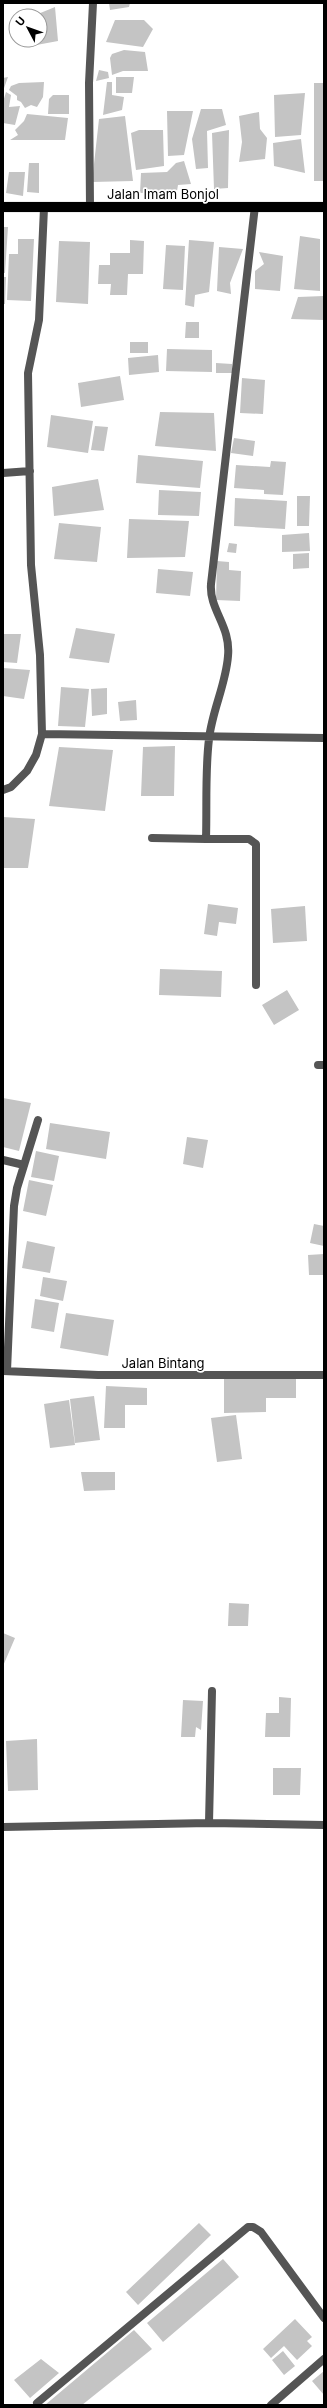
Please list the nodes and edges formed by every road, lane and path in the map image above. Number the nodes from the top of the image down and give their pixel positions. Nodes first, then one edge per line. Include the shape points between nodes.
1 (93, 3) edge
2 (255, 206) junction
3 (3, 207) edge
4 (90, 207) junction
5 (324, 207) edge
6 (44, 208) junction
7 (30, 471) junction
8 (3, 473) edge
9 (42, 734) junction
10 (209, 738) junction
11 (324, 738) edge
12 (3, 790) edge
13 (152, 838) dead end
14 (206, 839) junction
15 (256, 985) dead end
16 (38, 1120) dead end
17 (3, 1160) edge
18 (24, 1165) junction
19 (5, 1371) edge
20 (324, 1375) edge
21 (212, 1691) dead end
22 (208, 1824) junction
23 (324, 1825) edge
24 (3, 1828) edge
25 (324, 2318) edge
26 (324, 2359) edge
27 (36, 2403) dead end
28 (271, 2405) edge

1 - 4 street via 89,83
2 - 4 main road, Jalan Imam Bonjol
2 - 5 main road, Jalan Imam Bonjol
2 - 10 street via 210,592 228,638 228,656
3 - 6 main road, Jalan Imam Bonjol
4 - 6 main road, Jalan Imam Bonjol
6 - 7 street via 39,320 28,373
7 - 8 street
7 - 9 street via 31,565 40,655
9 - 10 street
9 - 12 street via 36,755 27,771 11,787
10 - 11 street
10 - 14 street
13 - 14 street
14 - 15 street via 249,839 256,844
16 - 18 street
17 - 18 street
18 - 19 street via 14,1206
19 - 20 street, Jalan Bintang via 98,1376
21 - 22 street
22 - 23 street
22 - 24 street
25 - 27 street via 261,2232 248,2227
26 - 28 street

